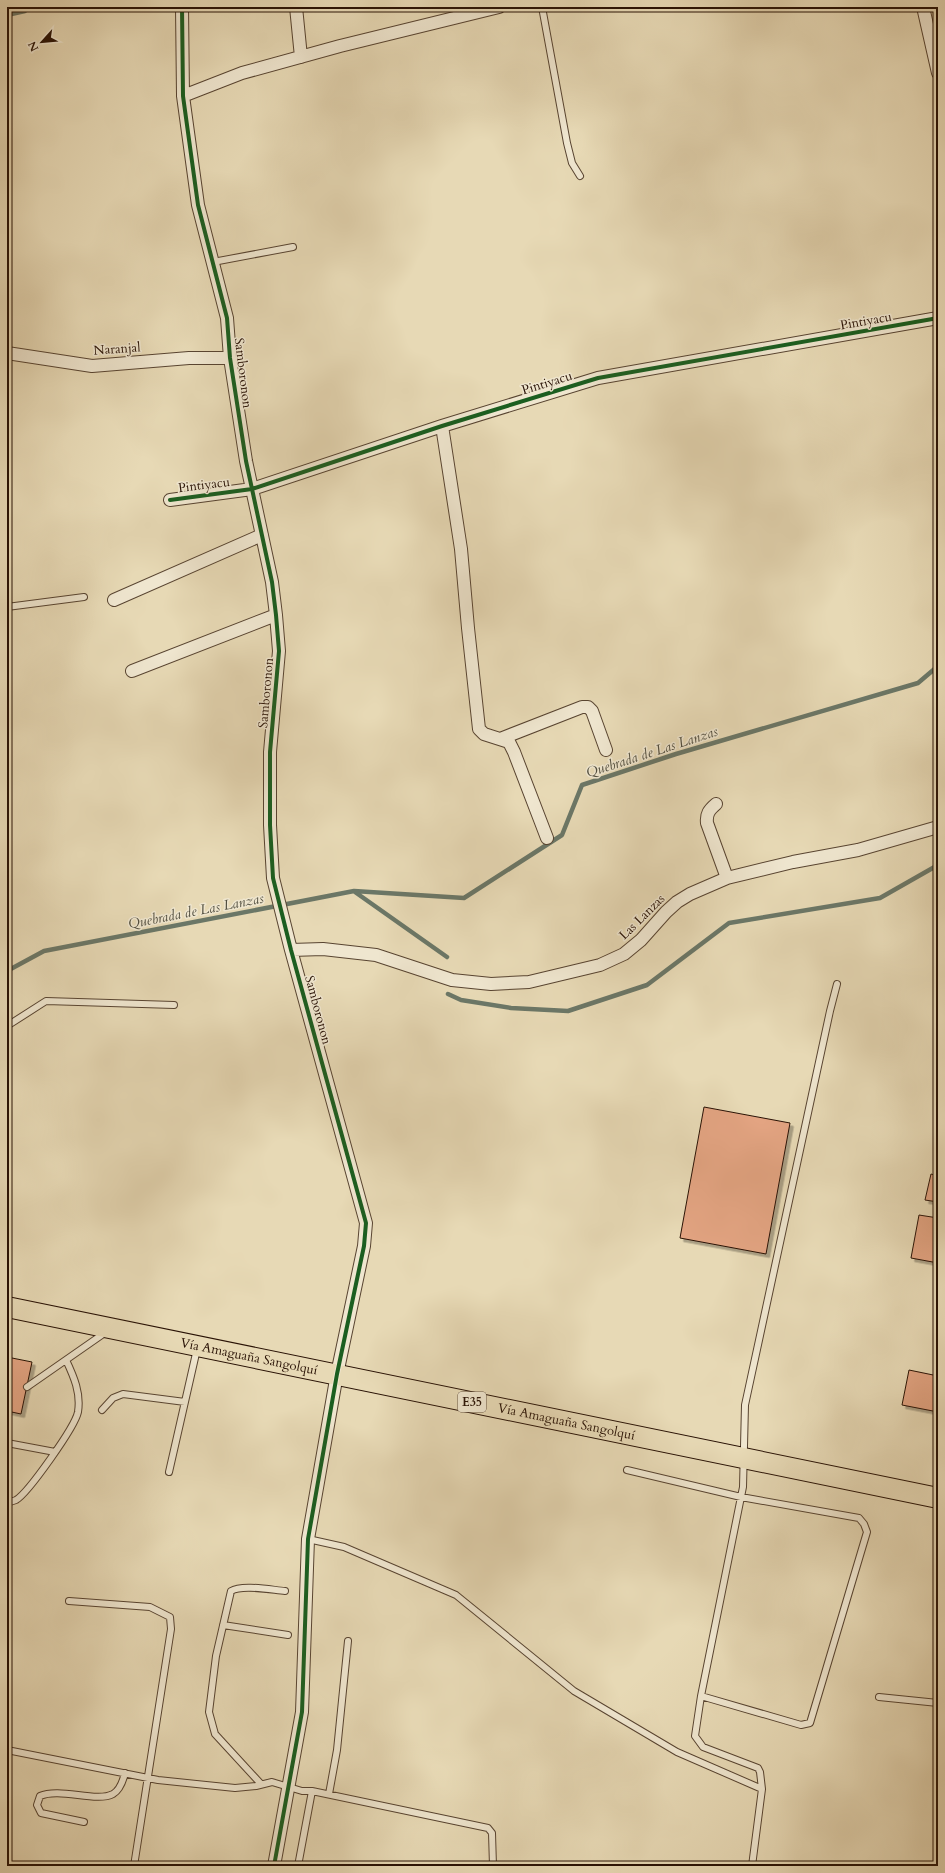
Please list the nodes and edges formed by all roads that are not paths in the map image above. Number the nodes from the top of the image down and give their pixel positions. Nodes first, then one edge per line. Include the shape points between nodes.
1 (182, 7) edge
2 (296, 7) edge
3 (499, 7) edge
4 (542, 7) edge
5 (923, 7) edge
6 (301, 57) junction
7 (938, 73) edge
8 (183, 96) junction
9 (580, 176) dead end
10 (293, 247) dead end
11 (213, 262) junction
12 (938, 318) edge
13 (7, 353) edge
14 (230, 358) junction
15 (442, 426) junction
16 (252, 489) junction
17 (170, 500) dead end
18 (262, 535) junction
19 (84, 597) dead end
20 (114, 600) dead end
21 (7, 607) edge
22 (276, 615) junction
23 (132, 671) dead end
24 (500, 738) junction
25 (606, 750) dead end
26 (716, 804) dead end
27 (938, 827) edge
28 (547, 838) dead end
29 (727, 878) junction
30 (291, 950) junction
31 (837, 984) dead end
32 (174, 1005) dead end
33 (7, 1026) edge
34 (7, 1306) edge
35 (111, 1328) junction
36 (198, 1346) junction
37 (66, 1360) junction
38 (336, 1374) junction
39 (27, 1387) dead end
40 (185, 1402) junction
41 (102, 1410) dead end
42 (7, 1443) edge
43 (55, 1452) junction
44 (745, 1459) junction
45 (627, 1470) dead end
46 (169, 1472) dead end
47 (741, 1497) junction
48 (938, 1498) edge
49 (7, 1502) edge
50 (308, 1539) junction
51 (285, 1591) dead end
52 (70, 1601) dead end
53 (223, 1625) junction
54 (288, 1635) dead end
55 (348, 1641) dead end
56 (701, 1696) junction
57 (879, 1697) dead end
58 (938, 1703) edge
59 (7, 1750) edge
60 (125, 1773) junction
61 (148, 1778) junction
62 (261, 1784) junction
63 (289, 1786) junction
64 (762, 1789) junction
65 (312, 1791) junction
66 (328, 1794) junction
67 (84, 1822) dead end
68 (134, 1866) edge
69 (274, 1866) edge
70 (298, 1866) edge
71 (493, 1866) edge
72 (752, 1866) edge

1 - 8 street, Samboronon
2 - 6 street
3 - 6 street
4 - 9 lane via 569,150 572,163
5 - 7 street
6 - 8 street via 242,73
8 - 11 street, Samboronon via 198,205
10 - 11 lane
11 - 14 street, Samboronon via 227,318
12 - 15 street, Pintiyacu via 598,378
13 - 14 street, Naranjal via 92,366 189,358
14 - 16 street, Samboronon
15 - 16 street, Pintiyacu
15 - 24 street via 461,549 479,729 484,734
16 - 17 street, Pintiyacu
16 - 18 street, Samboronon
18 - 20 street
18 - 22 street, Samboronon
19 - 21 lane
22 - 23 street
22 - 30 street, Samboronon via 279,651 270,752 270,825 273,878
24 - 25 street via 588,707 592,711
24 - 28 street via 509,742 514,752
26 - 29 street via 706,816 706,823
27 - 29 street, Las Lanzas via 858,850
29 - 30 street, Las Lanzas via 677,902 624,954 600,965 529,982 491,984 452,980 376,955 323,949
30 - 38 street, Samboronon via 366,1223 364,1246
31 - 44 lane via 745,1405
32 - 33 lane via 46,1001
34 - 35 highway, Vía Amaguaña Sangolquí / E35
35 - 36 highway, Vía Amaguaña Sangolquí / E35
35 - 37 lane
36 - 38 highway, Vía Amaguaña Sangolquí / E35
36 - 40 lane
37 - 39 lane
37 - 43 lane via 79,1390 78,1414
38 - 44 highway, Vía Amaguaña Sangolquí / E35
38 - 50 street, Samboronon
40 - 41 lane via 123,1394 113,1398
40 - 46 lane
42 - 43 lane
43 - 49 lane via 16,1500
44 - 47 lane
44 - 48 highway, Vía Amaguaña Sangolquí / E35
45 - 47 lane
47 - 56 lane
47 - 56 lane via 859,1518 867,1532 810,1723 801,1725
50 - 63 street, Samboronon via 302,1712
50 - 64 lane via 344,1547 456,1595 574,1691 678,1752
51 - 53 lane via 235,1589 229,1595
52 - 61 lane via 150,1607 170,1617 171,1629
53 - 54 lane
53 - 62 lane via 209,1712 215,1734
55 - 66 lane via 337,1750
56 - 64 lane via 695,1736 698,1742 703,1747 758,1768
57 - 58 lane
59 - 60 lane
60 - 61 lane
60 - 67 lane via 120,1787 113,1794 104,1796 47,1792 40,1796 37,1805 41,1812
61 - 62 lane via 235,1788
61 - 68 lane
62 - 63 lane via 272,1782
63 - 65 lane via 302,1791
63 - 69 street, Samboronon
64 - 72 lane
65 - 66 lane
65 - 70 lane
66 - 71 lane via 488,1828 492,1833

